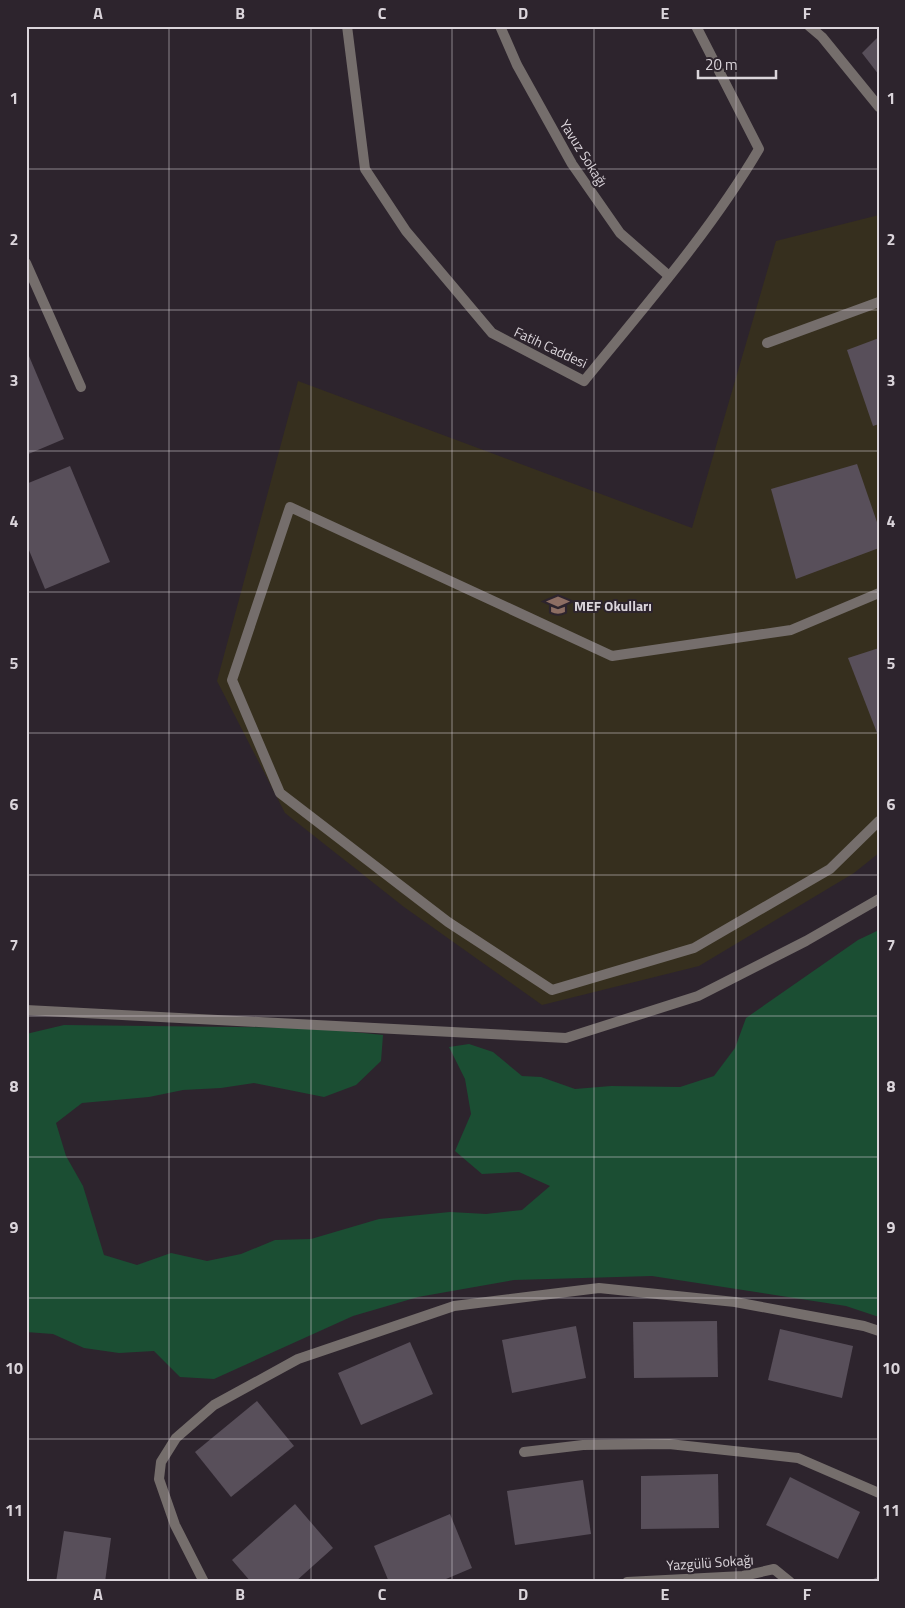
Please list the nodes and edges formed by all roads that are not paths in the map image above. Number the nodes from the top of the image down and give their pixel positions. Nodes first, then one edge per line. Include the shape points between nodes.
1 (346, 26) edge
2 (500, 26) edge
3 (696, 26) edge
4 (809, 26) edge
5 (879, 106) edge
6 (26, 263) edge
7 (669, 276) junction
8 (879, 302) edge
9 (767, 343) dead end
10 (81, 387) dead end
11 (879, 593) edge
12 (879, 821) edge
13 (879, 899) edge
14 (26, 1010) edge
15 (879, 1331) edge
16 (524, 1452) dead end
17 (879, 1493) edge
18 (204, 1582) edge
19 (627, 1582) edge
20 (790, 1582) edge

1 - 7 street, Fatih Caddesi via 365,169 406,231 492,333 584,381
2 - 7 street, Yavuz Sokağı via 517,66 572,164 620,233
3 - 7 street, Fatih Caddesi via 759,149 737,186
4 - 5 street
6 - 10 street
8 - 9 street
11 - 12 street via 791,630 612,656 290,507 232,680 280,792 448,922 552,990 694,948 830,869
13 - 14 street via 806,942 698,996 566,1038
15 - 18 street via 735,1302 599,1288 454,1306 298,1359 214,1405 176,1438 161,1462 159,1480 175,1525
16 - 17 street via 583,1445 669,1444 798,1458
19 - 20 street, Yazgülü Sokağı via 744,1576 774,1569

